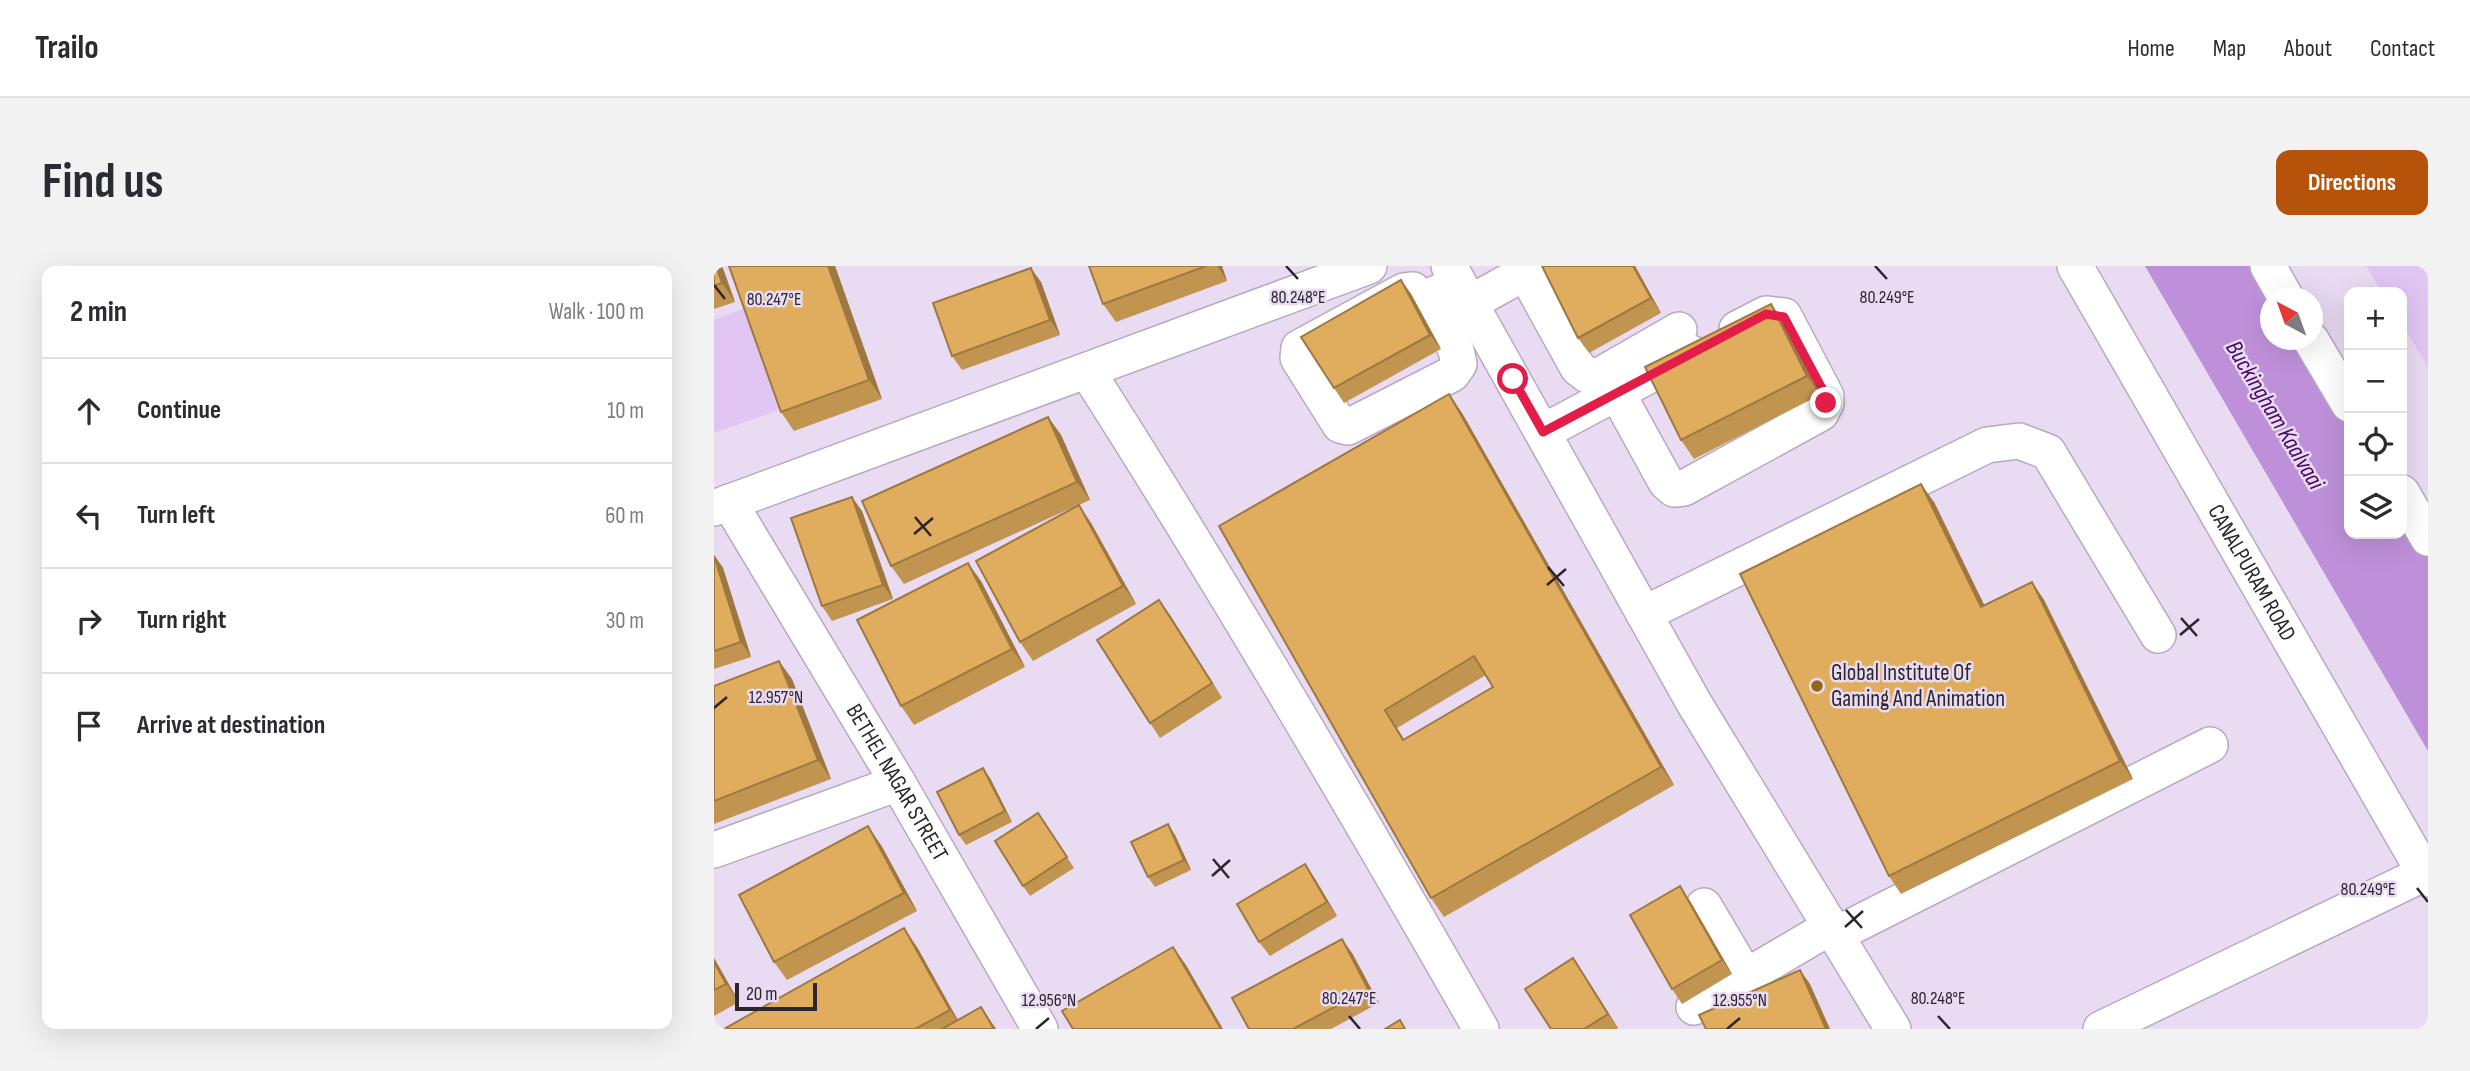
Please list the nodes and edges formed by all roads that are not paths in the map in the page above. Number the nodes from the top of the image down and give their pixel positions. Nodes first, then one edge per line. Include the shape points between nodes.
1 (1369, 266) edge
2 (2075, 266) edge
3 (2268, 266) edge
4 (1531, 269) edge
5 (1451, 287) edge
6 (2280, 287) edge
7 (1679, 330) dead end
8 (2317, 350) edge
9 (1087, 372) junction
10 (1617, 393) junction
11 (2344, 396) edge
12 (1543, 432) junction
13 (2407, 502) edge
14 (722, 505) edge
15 (2428, 538) edge
16 (1644, 614) junction
17 (2158, 635) dead end
18 (2210, 745) dead end
19 (898, 783) junction
20 (714, 850) edge
21 (2426, 876) edge
22 (1704, 906) dead end
23 (1834, 930) junction
24 (1746, 977) junction
25 (1694, 1007) dead end
26 (1040, 1029) edge
27 (1481, 1029) edge
28 (1893, 1029) edge
29 (2101, 1029) edge

1 - 9 street
2 - 21 street, CANALPURAM ROAD
3 - 6 street
4 - 5 street
4 - 7 street via 1578,368 1587,375 1599,376
5 - 5 street via 1422,299 1413,290 1404,291 1299,348 1298,358 1340,425 1348,427 1452,374 1459,364
5 - 12 street
8 - 11 street
9 - 14 street
9 - 27 street via 1346,793
10 - 10 street via 1766,314 1784,317 1826,403 1821,413 1684,488 1674,489
10 - 12 street
12 - 16 street
13 - 15 street
14 - 19 street, BETHEL NAGAR STREET
16 - 17 street via 1987,445 2019,441 2048,452
16 - 23 street
18 - 23 street
19 - 20 street
19 - 26 street, BETHEL NAGAR STREET
21 - 29 street
22 - 24 street
23 - 24 street
23 - 28 street
24 - 25 street

